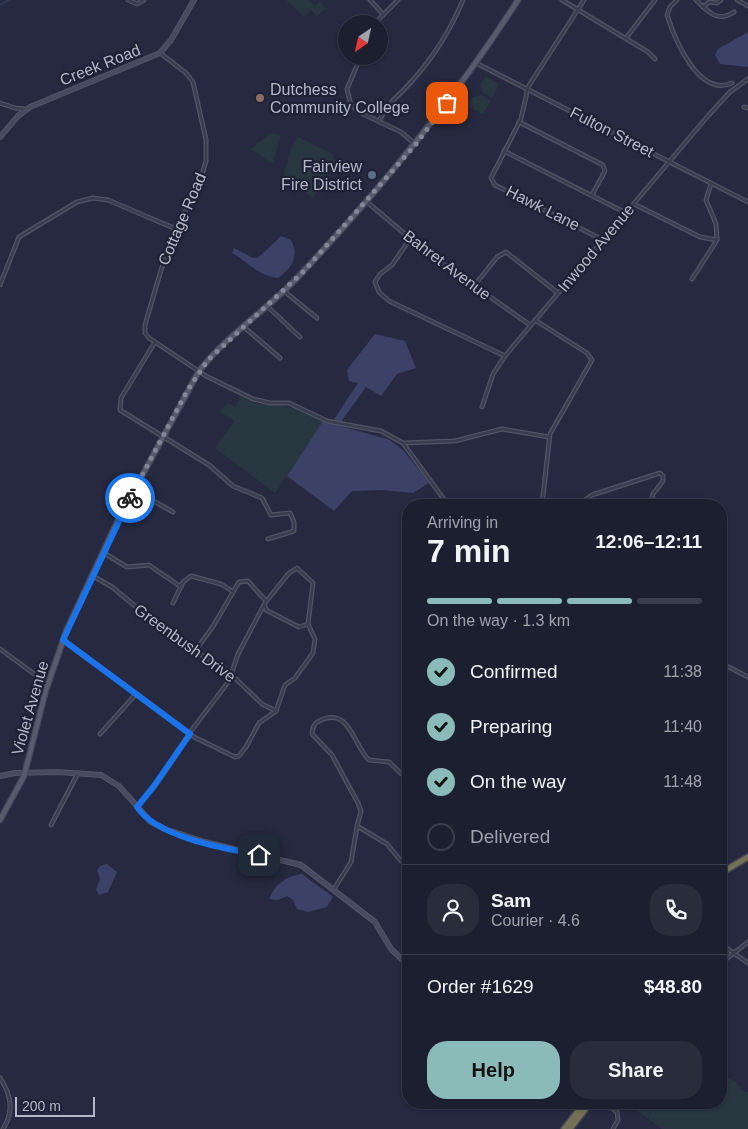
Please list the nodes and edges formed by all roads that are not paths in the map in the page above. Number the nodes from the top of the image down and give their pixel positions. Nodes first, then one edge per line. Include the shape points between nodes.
1 (128, 0) edge
2 (144, 0) edge
3 (194, 0) edge
4 (370, 0) edge
5 (398, 0) edge
6 (463, 0) edge
7 (518, 0) edge
8 (562, 0) edge
9 (584, 0) edge
10 (655, 0) edge
11 (677, 0) edge
12 (696, 0) edge
13 (721, 0) edge
14 (737, 0) edge
15 (748, 6) edge
16 (703, 7) junction
17 (578, 10) junction
18 (734, 12) dead end
19 (383, 14) joint
20 (626, 38) junction
21 (160, 53) junction
22 (655, 59) dead end
23 (476, 63) junction
24 (357, 65) edge
25 (748, 79) edge
26 (732, 83) dead end
27 (724, 86) junction
28 (527, 89) junction
29 (729, 94) junction
30 (0, 103) edge
31 (27, 109) junction
32 (379, 121) junction
33 (519, 122) junction
34 (0, 137) edge
35 (416, 144) junction
36 (504, 151) junction
37 (669, 162) junction
38 (711, 184) junction
39 (592, 195) junction
40 (366, 201) junction
41 (748, 202) edge
42 (633, 204) junction
43 (626, 213) junction
44 (176, 229) junction
45 (410, 239) junction
46 (603, 240) junction
47 (717, 240) junction
48 (692, 279) dead end
49 (0, 285) edge
50 (474, 286) junction
51 (284, 291) junction
52 (558, 293) junction
53 (267, 306) junction
54 (317, 318) dead end
55 (535, 320) junction
56 (530, 326) junction
57 (244, 327) junction
58 (300, 337) dead end
59 (155, 342) junction
60 (505, 356) junction
61 (280, 358) dead end
62 (199, 371) junction
63 (482, 407) dead end
64 (163, 436) junction
65 (549, 437) junction
66 (403, 443) junction
67 (134, 490) junction
68 (444, 499) edge
69 (543, 499) edge
70 (586, 499) edge
71 (651, 499) edge
72 (173, 512) dead end
73 (268, 539) dead end
74 (104, 552) junction
75 (93, 576) junction
76 (181, 587) junction
77 (232, 591) junction
78 (173, 603) dead end
79 (265, 603) junction
80 (308, 624) junction
81 (63, 640) junction
82 (0, 649) edge
83 (195, 651) junction
84 (727, 666) edge
85 (230, 675) junction
86 (748, 677) edge
87 (48, 684) junction
88 (136, 694) junction
89 (276, 711) junction
90 (100, 734) dead end
91 (190, 734) junction
92 (25, 772) junction
93 (78, 773) junction
94 (402, 774) edge
95 (0, 775) edge
96 (137, 807) junction
97 (0, 820) edge
98 (51, 825) dead end
99 (357, 826) junction
100 (748, 857) edge
101 (402, 862) edge
102 (727, 869) edge
103 (334, 889) junction
104 (748, 942) edge
105 (727, 948) edge
106 (734, 952) junction
107 (727, 958) edge
108 (402, 959) edge
109 (748, 963) edge
110 (0, 1078) edge
111 (580, 1109) edge
112 (586, 1109) edge
113 (614, 1109) edge
114 (3, 1129) edge
115 (564, 1129) edge
116 (570, 1129) edge
117 (613, 1129) edge

1 - 2 street via 138,4
3 - 21 street, Creek Road via 174,36
4 - 19 street
5 - 19 street
6 - 32 street via 448,30 414,78 389,102
7 - 23 main road, Violet Avenue
8 - 17 street
9 - 17 street, Hawk Lane
10 - 20 street
11 - 27 street via 667,16 675,38 699,76
12 - 16 street
13 - 16 street
14 - 15 street
16 - 18 street via 718,17
17 - 20 street
17 - 28 street, Hawk Lane
20 - 22 street
21 - 31 street, Creek Road
21 - 44 street, Cottage Road via 192,79 206,140 202,178
23 - 28 street, Fulton Street
23 - 35 main road, Violet Avenue
24 - 32 street via 347,89 348,100 355,109
25 - 29 street, Inwood Avenue
26 - 27 street
27 - 29 street
28 - 33 street, Hawk Lane
28 - 37 street, Fulton Street
29 - 37 street, Inwood Avenue
30 - 31 street
31 - 34 street, Creek Road
32 - 35 street
33 - 36 street, Hawk Lane
33 - 39 street via 602,166 604,175
35 - 40 main road, Violet Avenue
36 - 39 street
36 - 46 street, Hawk Lane via 493,172 493,183
37 - 38 street, Fulton Street
37 - 42 street, Inwood Avenue
38 - 41 street, Fulton Street
38 - 47 street via 706,200 716,224
39 - 43 street
40 - 45 street, Bahret Avenue
40 - 51 main road, Violet Avenue
42 - 43 street, Inwood Avenue
42 - 47 street via 700,237
43 - 46 street, Inwood Avenue
44 - 49 street via 108,200 84,200 19,237
44 - 59 street, Cottage Road via 145,322 145,333
45 - 50 street, Bahret Avenue
45 - 60 street via 392,265 375,281 379,292 408,311
46 - 52 street, Inwood Avenue
47 - 48 street
50 - 52 street via 497,256 506,252
50 - 56 street, Bahret Avenue
51 - 53 main road, Violet Avenue
51 - 54 street
52 - 55 street, Inwood Avenue
53 - 57 main road, Violet Avenue
53 - 58 street
55 - 56 street, Inwood Avenue
55 - 65 street via 591,358 588,371
56 - 60 street, Inwood Avenue
57 - 61 street
57 - 62 main road, Violet Avenue
59 - 62 street
59 - 64 street via 119,405 123,412
60 - 63 street, Inwood Avenue via 493,374
62 - 64 main road, Violet Avenue
62 - 66 street via 259,402 289,403 328,420 381,431
64 - 67 main road, Violet Avenue
64 - 73 street via 209,465 233,486 262,498 271,515 291,514 294,531
65 - 66 street via 502,429 455,441
65 - 69 street
66 - 68 street
67 - 72 street
67 - 74 main road, Violet Avenue
70 - 71 street via 660,473 663,481
74 - 75 main road, Violet Avenue
74 - 76 street via 127,567 149,565
75 - 81 main road, Violet Avenue
75 - 83 street, Greenbush Drive
76 - 77 street via 186,578 194,576
76 - 78 street
77 - 79 street via 239,582 248,581 265,598
77 - 83 street
79 - 80 street via 266,610 300,627
79 - 80 street via 292,571 299,569 314,586
79 - 85 street
80 - 89 street via 316,639 313,653 295,678 285,685
81 - 87 main road, Violet Avenue
81 - 88 street
82 - 87 street
83 - 85 street, Greenbush Drive
84 - 86 street
85 - 89 street, Greenbush Drive via 262,704
85 - 91 street via 229,681
87 - 92 main road, Violet Avenue
88 - 90 street
88 - 91 street
89 - 91 street via 260,723 239,756 231,756
91 - 96 street
92 - 93 street
92 - 95 street
92 - 97 main road, Violet Avenue
93 - 96 street via 105,777 119,786
93 - 98 street
94 - 99 street via 389,762 365,757 353,732 340,720 326,719 315,723 312,734 332,755 358,803 361,812
96 - 103 street via 151,822 179,834 301,865
99 - 101 street via 387,844
99 - 103 street via 351,862
100 - 102 highway
103 - 108 street via 375,922 391,949
104 - 106 street
105 - 106 street
106 - 107 street
106 - 109 street
110 - 114 street via 11,1107 10,1118
111 - 115 highway
112 - 116 highway
113 - 117 street via 618,1112 618,1121

